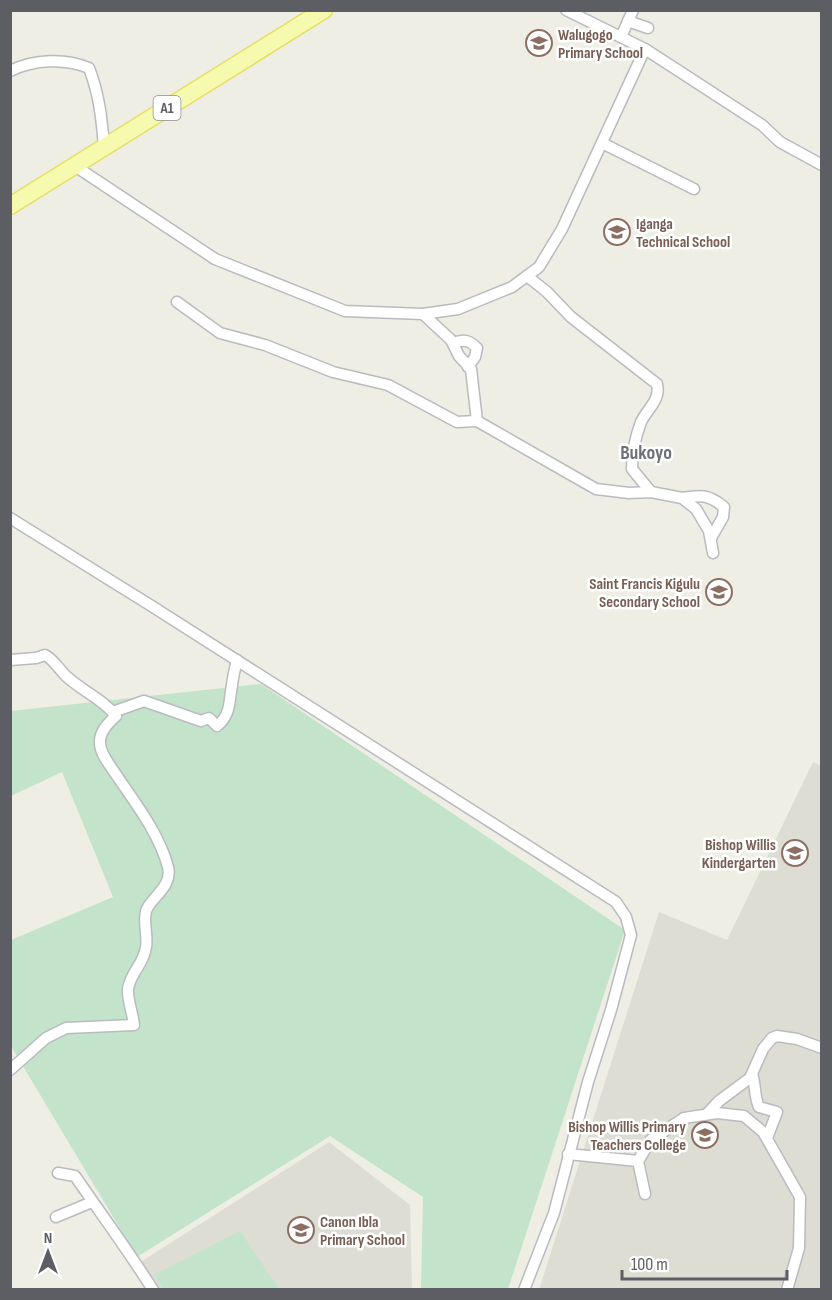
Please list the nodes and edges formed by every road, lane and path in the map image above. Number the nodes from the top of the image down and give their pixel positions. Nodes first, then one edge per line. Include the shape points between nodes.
1 (324, 10) edge
2 (566, 10) edge
3 (630, 16) edge
4 (648, 28) dead end
5 (621, 38) junction
6 (645, 49) junction
7 (10, 71) edge
8 (602, 143) junction
9 (104, 148) junction
10 (822, 165) edge
11 (75, 166) junction
12 (694, 189) dead end
13 (10, 206) edge
14 (527, 276) junction
15 (177, 302) dead end
16 (423, 314) junction
17 (453, 343) junction
18 (468, 367) junction
19 (477, 421) junction
20 (651, 492) junction
21 (682, 498) junction
22 (10, 518) edge
23 (711, 538) junction
24 (713, 553) dead end
25 (10, 660) edge
26 (237, 660) junction
27 (112, 712) junction
28 (822, 1048) edge
29 (10, 1070) edge
30 (752, 1074) junction
31 (707, 1114) junction
32 (767, 1138) junction
33 (568, 1154) junction
34 (638, 1161) junction
35 (58, 1173) dead end
36 (645, 1194) dead end
37 (92, 1202) junction
38 (56, 1217) dead end
39 (150, 1288) edge
40 (524, 1290) edge
41 (787, 1290) edge

1 - 9 main road, A1
2 - 5 street
3 - 4 street
3 - 5 street
5 - 6 street
6 - 8 street
6 - 10 street via 762,125 780,142
7 - 9 street via 45,62 74,62 89,68 98,90
8 - 12 street
8 - 14 street via 562,229 539,267
9 - 11 main road, A1
11 - 13 main road, A1
11 - 16 street via 215,259 345,311
14 - 16 street via 512,287 458,309
14 - 20 street via 571,317 657,384 656,400 642,420 632,447 632,468
15 - 19 street via 220,333 266,345 333,372 388,385 457,422
16 - 17 street
17 - 18 street
17 - 18 street via 470,341 477,348
18 - 19 street
19 - 20 street via 597,489
20 - 21 street
21 - 23 street via 696,509
21 - 23 street via 708,496 724,507 723,518
22 - 26 street
23 - 24 street
25 - 27 street via 45,655
26 - 27 street via 228,713 217,726 209,718 201,721 144,701
26 - 33 street via 616,902 631,935
27 - 29 street via 116,717 106,725 99,746 152,831 169,876 147,908 147,945 128,991 134,1025 66,1028 46,1038
28 - 30 street via 777,1036 763,1050
30 - 31 street
30 - 32 street via 759,1107 777,1112
31 - 32 street via 744,1116
31 - 34 street via 684,1118 651,1140
32 - 41 street via 800,1197 799,1248
33 - 34 street
33 - 40 street via 554,1213
34 - 36 street
35 - 37 street via 75,1176
37 - 38 street
37 - 39 street via 125,1245

